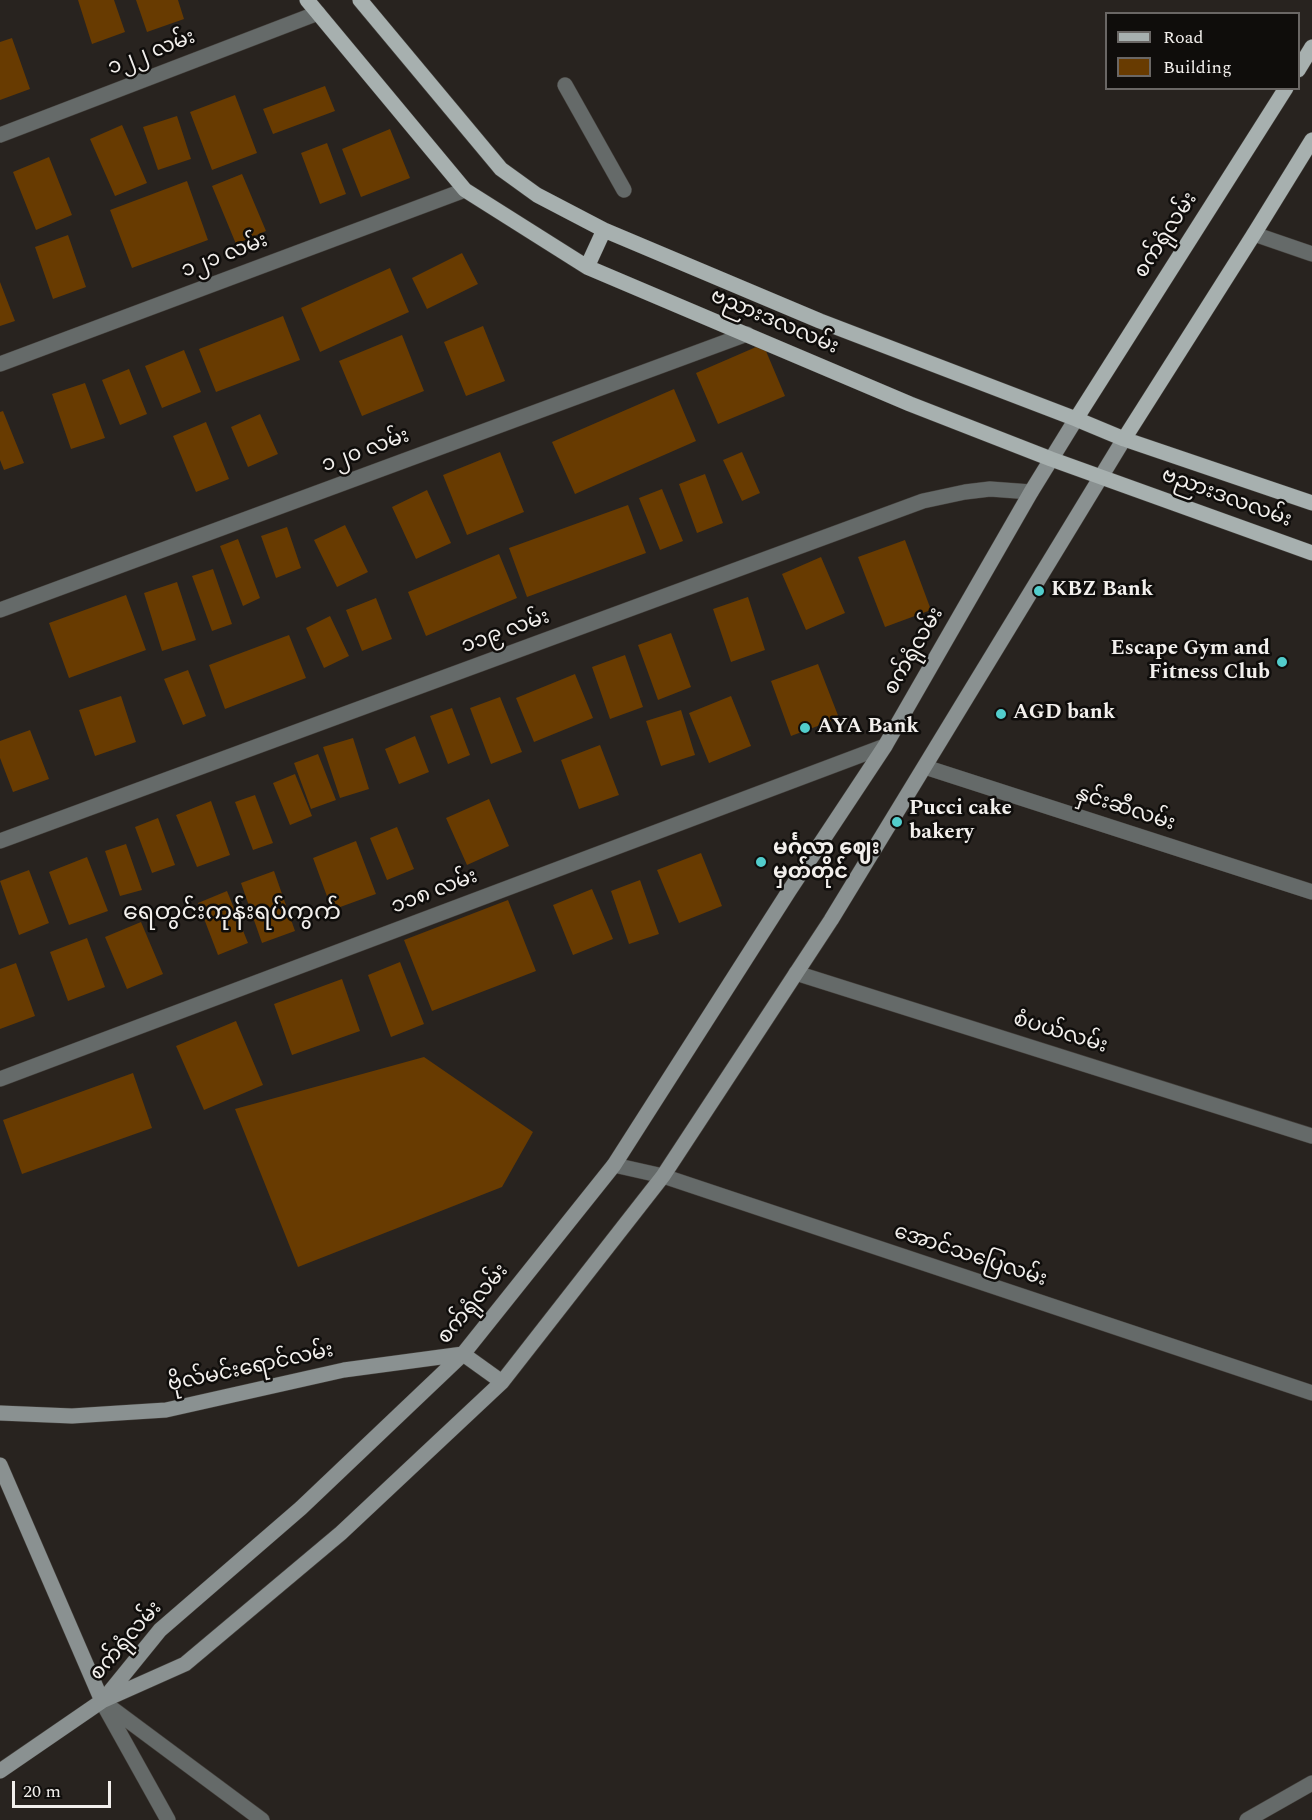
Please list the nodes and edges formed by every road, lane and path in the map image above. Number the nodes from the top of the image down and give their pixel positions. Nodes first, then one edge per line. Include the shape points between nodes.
1 (307, 0) edge
2 (360, 0) edge
3 (318, 13) junction
4 (1312, 46) edge
5 (1300, 68) edge
6 (565, 85) dead end
7 (1285, 90) edge
8 (0, 135) edge
9 (1312, 140) edge
10 (465, 190) junction
11 (624, 190) dead end
12 (604, 230) junction
13 (1254, 234) junction
14 (1312, 254) edge
15 (587, 267) junction
16 (747, 334) junction
17 (0, 364) edge
18 (1076, 419) junction
19 (1124, 439) junction
20 (1051, 459) junction
21 (1101, 476) junction
22 (1031, 492) junction
23 (1312, 502) edge
24 (1312, 553) edge
25 (0, 610) edge
26 (885, 747) junction
27 (925, 767) junction
28 (0, 841) edge
29 (1312, 892) edge
30 (796, 973) junction
31 (0, 1079) edge
32 (1312, 1136) edge
33 (614, 1165) junction
34 (663, 1176) junction
35 (463, 1354) junction
36 (502, 1382) junction
37 (1312, 1393) edge
38 (0, 1413) edge
39 (0, 1465) edge
40 (102, 1701) junction
41 (0, 1771) edge
42 (1312, 1783) edge
43 (168, 1820) edge
44 (261, 1820) edge
45 (1247, 1820) edge

1 - 3 main road, ဗညားဒလလမ်း
2 - 12 main road, ဗညားဒလလမ်း via 501,169 537,195
3 - 8 street, ၁၂၂ လမ်း
3 - 10 main road, ဗညားဒလလမ်း
4 - 5 main road
6 - 11 street
7 - 18 main road, စက်ရုံလမ်း
9 - 13 main road, စက်ရုံလမ်း
10 - 15 main road, ဗညားဒလလမ်း
10 - 17 street, ၁၂၁ လမ်း
12 - 15 main road
12 - 18 main road, ဗညားဒလလမ်း via 820,321
13 - 14 street
13 - 19 main road, စက်ရုံလမ်း
15 - 16 main road, ဗညားဒလလမ်း
16 - 20 main road, ဗညားဒလလမ်း
16 - 25 street, ၁၂၀ လမ်း
18 - 19 main road, ဗညားဒလလမ်း
18 - 20 main road, စက်ရုံလမ်း
19 - 21 main road, စက်ရုံလမ်း
19 - 23 main road, ဗညားဒလလမ်း
20 - 21 main road, ဗညားဒလလမ်း
20 - 22 main road, စက်ရုံလမ်း
21 - 24 main road, ဗညားဒလလမ်း
21 - 27 main road, စက်ရုံလမ်း
22 - 26 main road, စက်ရုံလမ်း
22 - 28 street, ၁၁၉ လမ်း via 990,489 923,501
26 - 31 street, ၁၁၈ လမ်း
26 - 33 main road, စက်ရုံလမ်း
27 - 29 street, နှင်းဆီလမ်း
27 - 30 main road, စက်ရုံလမ်း
30 - 32 street, စံပယ်လမ်း
30 - 34 main road, စက်ရုံလမ်း
33 - 34 street, အောင်သပြေလမ်း
33 - 35 main road, စက်ရုံလမ်း
34 - 36 main road, စက်ရုံလမ်း
34 - 37 street, အောင်သပြေလမ်း
35 - 36 main road
35 - 38 main road, ဗိုလ်မင်းရောင်လမ်း via 344,1370 166,1410 72,1416
35 - 40 main road, စက်ရုံလမ်း via 301,1508 160,1630
36 - 40 main road, စက်ရုံလမ်း via 341,1533 185,1664
39 - 40 main road
40 - 41 main road
40 - 43 street
40 - 44 street
42 - 45 street

